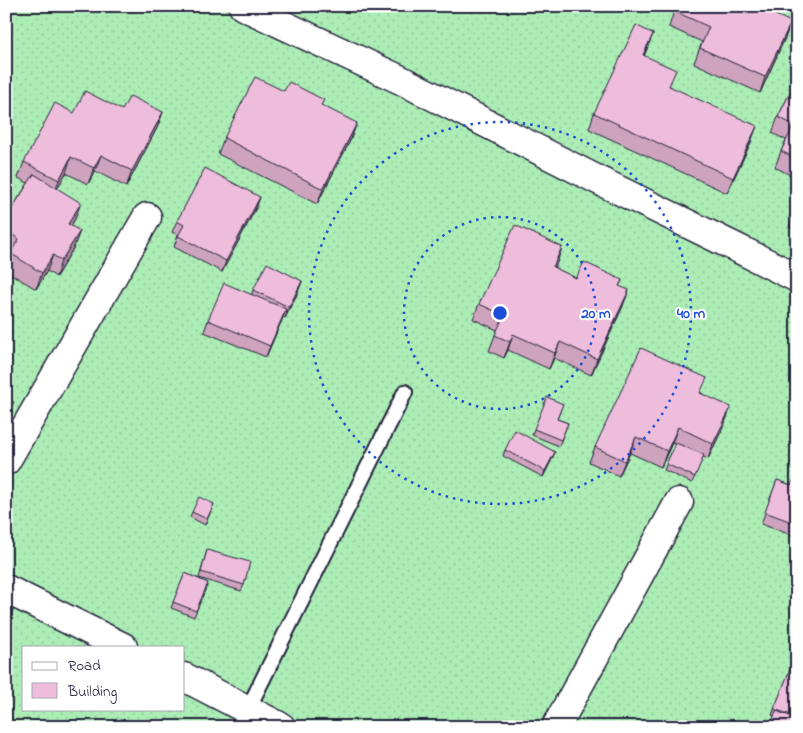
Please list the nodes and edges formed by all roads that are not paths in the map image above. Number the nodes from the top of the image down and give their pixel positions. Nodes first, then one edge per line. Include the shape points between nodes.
1 (243, 6) edge
2 (146, 217) dead end
3 (797, 278) edge
4 (404, 392) dead end
5 (6, 461) edge
6 (679, 502) dead end
7 (6, 589) edge
8 (121, 646) edge
9 (185, 678) edge
10 (248, 709) junction
11 (281, 727) edge
12 (556, 727) edge

1 - 3 street via 402,80
2 - 5 street
4 - 10 lane
6 - 12 street
7 - 8 street
9 - 10 street
10 - 11 street

